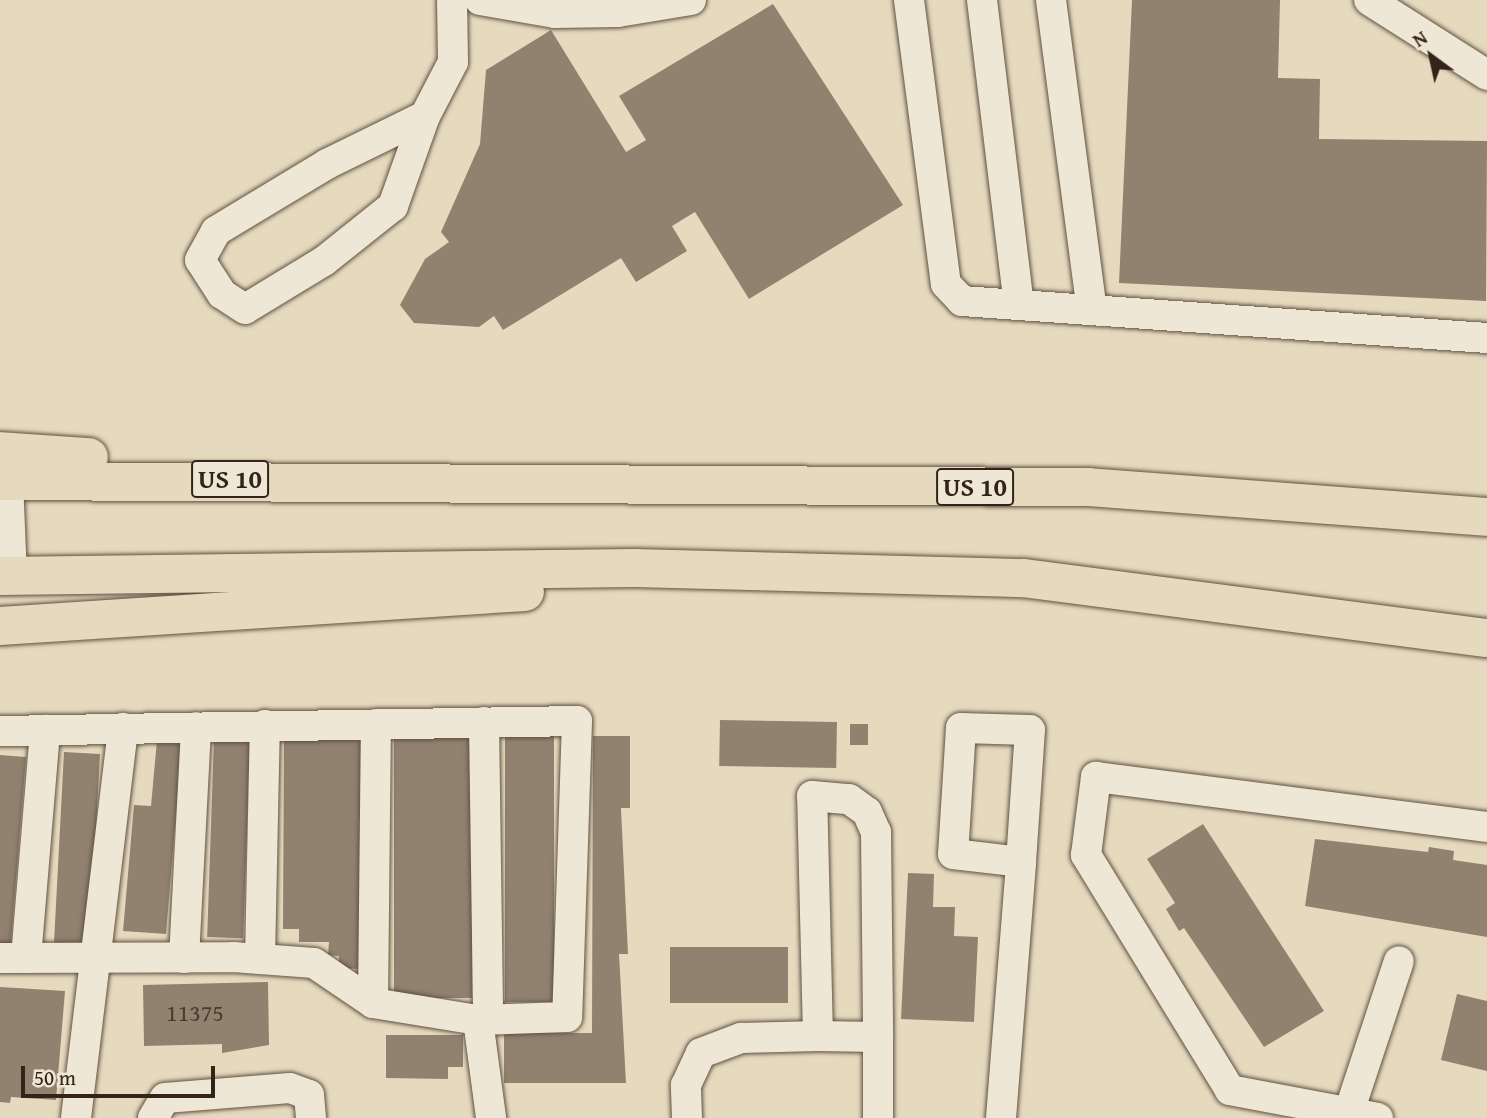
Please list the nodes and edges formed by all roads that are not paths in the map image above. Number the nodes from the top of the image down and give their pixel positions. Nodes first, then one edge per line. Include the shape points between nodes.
1 (452, 0) edge
2 (691, 0) edge
3 (909, 0) edge
4 (982, 0) edge
5 (1051, 0) edge
6 (1369, 0) edge
7 (499, 1) edge
8 (1487, 75) edge
9 (425, 116) junction
10 (1019, 305) junction
11 (1092, 310) junction
12 (1487, 338) edge
13 (3, 471) edge
14 (1487, 517) edge
15 (6, 576) edge
16 (1024, 578) junction
17 (0, 626) edge
18 (1487, 638) edge
19 (484, 722) junction
20 (376, 724) junction
21 (265, 725) junction
22 (196, 727) junction
23 (123, 728) junction
24 (45, 730) junction
25 (0, 731) edge
26 (1487, 827) edge
27 (1021, 862) junction
28 (13, 958) edge
29 (184, 958) junction
30 (100, 959) junction
31 (260, 959) junction
32 (1399, 961) dead end
33 (373, 1003) junction
34 (483, 1019) junction
35 (818, 1037) junction
36 (878, 1037) junction
37 (1348, 1115) edge
38 (76, 1118) edge
39 (153, 1118) edge
40 (311, 1118) edge
41 (491, 1118) edge
42 (687, 1118) edge
43 (878, 1118) edge
44 (1002, 1118) edge
45 (1378, 1118) edge

1 - 9 street via 453,62
2 - 7 street via 618,12
3 - 10 street via 946,284 962,301
4 - 10 street
5 - 11 street
6 - 8 street
9 - 9 street via 327,164 216,231 200,260 222,294 245,309 324,261 393,206
10 - 11 street
11 - 12 street
13 - 14 highway, US 10 via 461,483 1088,487
13 - 15 street
15 - 16 highway via 634,568
16 - 17 highway via 508,593
16 - 18 highway
19 - 20 street
19 - 34 street
19 - 34 street via 577,721 567,1017
20 - 21 street
20 - 33 street
21 - 22 street
21 - 31 street
22 - 23 street
22 - 29 street
23 - 24 street
23 - 30 street
24 - 25 street
24 - 28 street
26 - 37 street via 1096,777 1086,855 1230,1090
27 - 27 street via 1030,730 961,728 953,854
27 - 44 street
28 - 30 street
29 - 30 street
29 - 31 street
30 - 38 street
31 - 33 street via 314,963
32 - 37 street
33 - 34 street
34 - 41 street
35 - 36 street
35 - 36 street via 812,796 849,799 867,812 876,832
35 - 42 street via 741,1038 701,1053 686,1086
36 - 43 street
37 - 45 street
39 - 40 street via 165,1098 290,1088 309,1095

